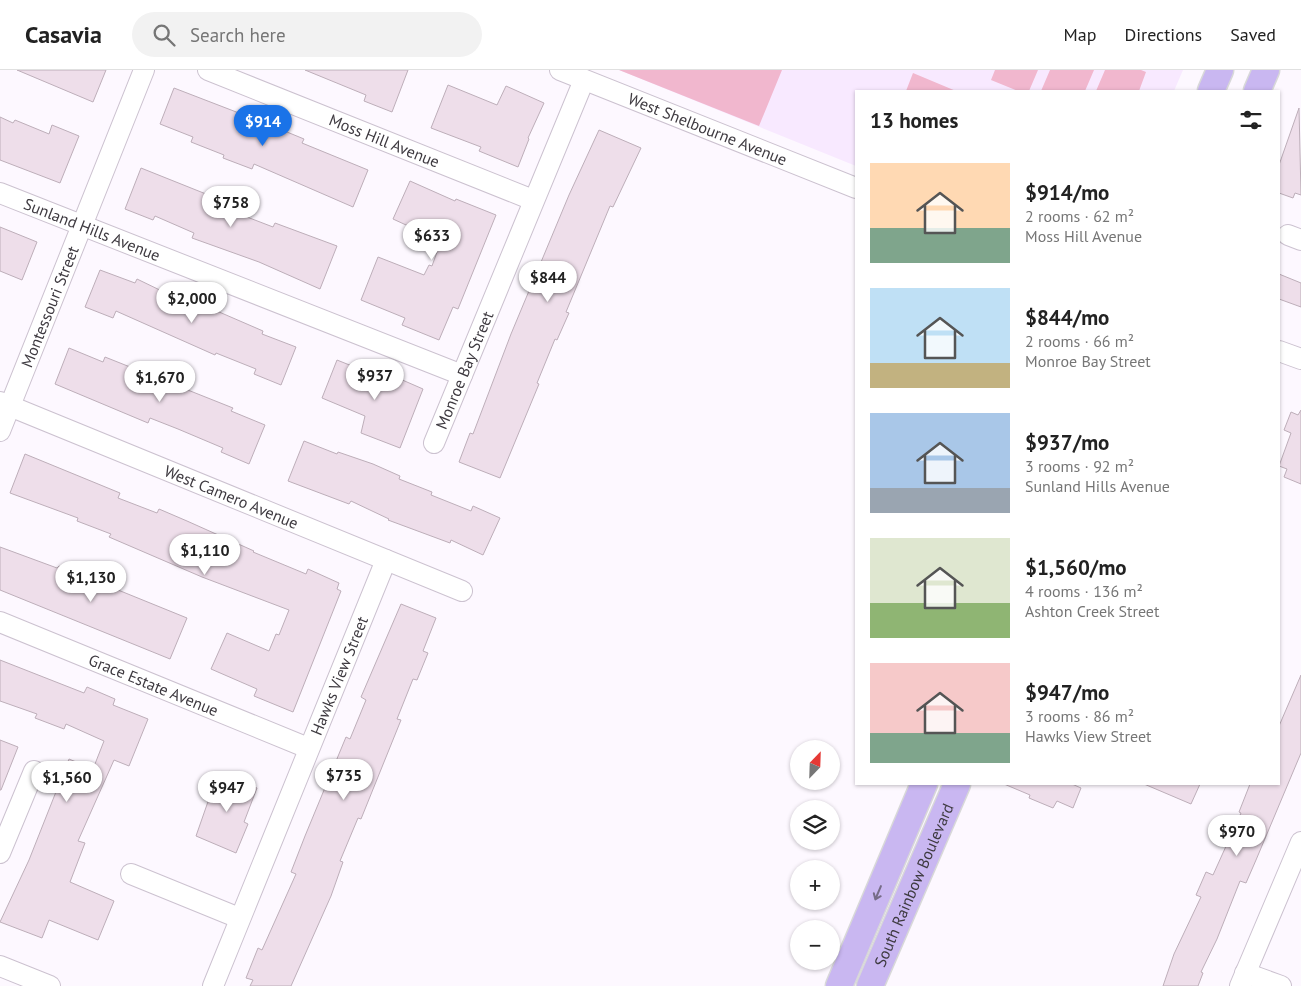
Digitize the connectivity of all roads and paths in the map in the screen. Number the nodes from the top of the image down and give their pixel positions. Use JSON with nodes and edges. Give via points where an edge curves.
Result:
{"nodes":[{"id":1,"x":144,"y":70,"type":"edge"},
{"id":2,"x":208,"y":70,"type":"edge"},
{"id":3,"x":560,"y":70,"type":"edge"},
{"id":4,"x":1220,"y":70,"type":"edge"},
{"id":5,"x":1266,"y":70,"type":"edge"},
{"id":6,"x":584,"y":80,"type":"junction"},
{"id":7,"x":1211,"y":90,"type":"edge"},
{"id":8,"x":1257,"y":90,"type":"edge"},
{"id":9,"x":855,"y":188,"type":"edge"},
{"id":10,"x":0,"y":193,"type":"edge"},
{"id":11,"x":533,"y":200,"type":"junction"},
{"id":12,"x":82,"y":225,"type":"junction"},
{"id":13,"x":1280,"y":351,"type":"edge"},
{"id":14,"x":1301,"y":359,"type":"edge"},
{"id":15,"x":462,"y":375,"type":"junction"},
{"id":16,"x":5,"y":404,"type":"edge"},
{"id":17,"x":0,"y":431,"type":"edge"},
{"id":18,"x":434,"y":443,"type":"dead end"},
{"id":19,"x":386,"y":560,"type":"junction"},
{"id":20,"x":462,"y":590,"type":"dead end"},
{"id":21,"x":0,"y":622,"type":"edge"},
{"id":22,"x":308,"y":748,"type":"junction"},
{"id":23,"x":34,"y":771,"type":"dead end"},
{"id":24,"x":957,"y":785,"type":"edge"},
{"id":25,"x":921,"y":790,"type":"edge"},
{"id":26,"x":5,"y":826,"type":"edge"},
{"id":27,"x":1301,"y":842,"type":"edge"},
{"id":28,"x":0,"y":853,"type":"edge"},
{"id":29,"x":132,"y":874,"type":"dead end"},
{"id":30,"x":239,"y":918,"type":"junction"},
{"id":31,"x":891,"y":938,"type":"junction"},
{"id":32,"x":0,"y":966,"type":"edge"},
{"id":33,"x":1242,"y":980,"type":"edge"},
{"id":34,"x":50,"y":986,"type":"edge"},
{"id":35,"x":213,"y":986,"type":"edge"},
{"id":36,"x":840,"y":986,"type":"edge"},
{"id":37,"x":870,"y":986,"type":"edge"},
{"id":38,"x":1281,"y":986,"type":"edge"}],
"edges":[{"from":1,"to":12,"type":"street","name":"Montessouri Street"},
{"from":2,"to":11,"type":"street","name":"Moss Hill Avenue"},
{"from":3,"to":6,"type":"street","name":"West Shelbourne Avenue"},
{"from":4,"to":7,"type":"main road"},
{"from":5,"to":8,"type":"main road"},
{"from":6,"to":9,"type":"street","name":"West Shelbourne Avenue"},
{"from":6,"to":11,"type":"street","name":"Monroe Bay Street"},
{"from":10,"to":12,"type":"street","name":"Sunland Hills Avenue"},
{"from":11,"to":15,"type":"street","name":"Monroe Bay Street"},
{"from":12,"to":15,"type":"street","name":"Sunland Hills Avenue"},
{"from":12,"to":16,"type":"street","name":"Montessouri Street"},
{"from":13,"to":14,"type":"street"},
{"from":15,"to":18,"type":"street","name":"Monroe Bay Street"},
{"from":16,"to":17,"type":"street","name":"Montessouri Street"},
{"from":16,"to":19,"type":"street","name":"West Camero Avenue"},
{"from":19,"to":20,"type":"street","name":"West Camero Avenue"},
{"from":19,"to":22,"type":"street","name":"Hawks View Street"},
{"from":21,"to":22,"type":"street","name":"Grace Estate Avenue"},
{"from":22,"to":30,"type":"street","name":"Hawks View Street"},
{"from":23,"to":26,"type":"street"},
{"from":24,"to":31,"type":"main road","name":"South Rainbow Boulevard"},
{"from":25,"to":31,"type":"main road","via":[[924,814],[901,871]]},
{"from":25,"to":36,"type":"main road","name":"South Rainbow Boulevard","one_way":true},
{"from":26,"to":28,"type":"street"},
{"from":27,"to":33,"type":"street"},
{"from":29,"to":30,"type":"street"},
{"from":30,"to":35,"type":"street","name":"Hawks View Street"},
{"from":31,"to":37,"type":"main road","name":"South Rainbow Boulevard"},
{"from":32,"to":34,"type":"street"},
{"from":33,"to":38,"type":"street"}]}
